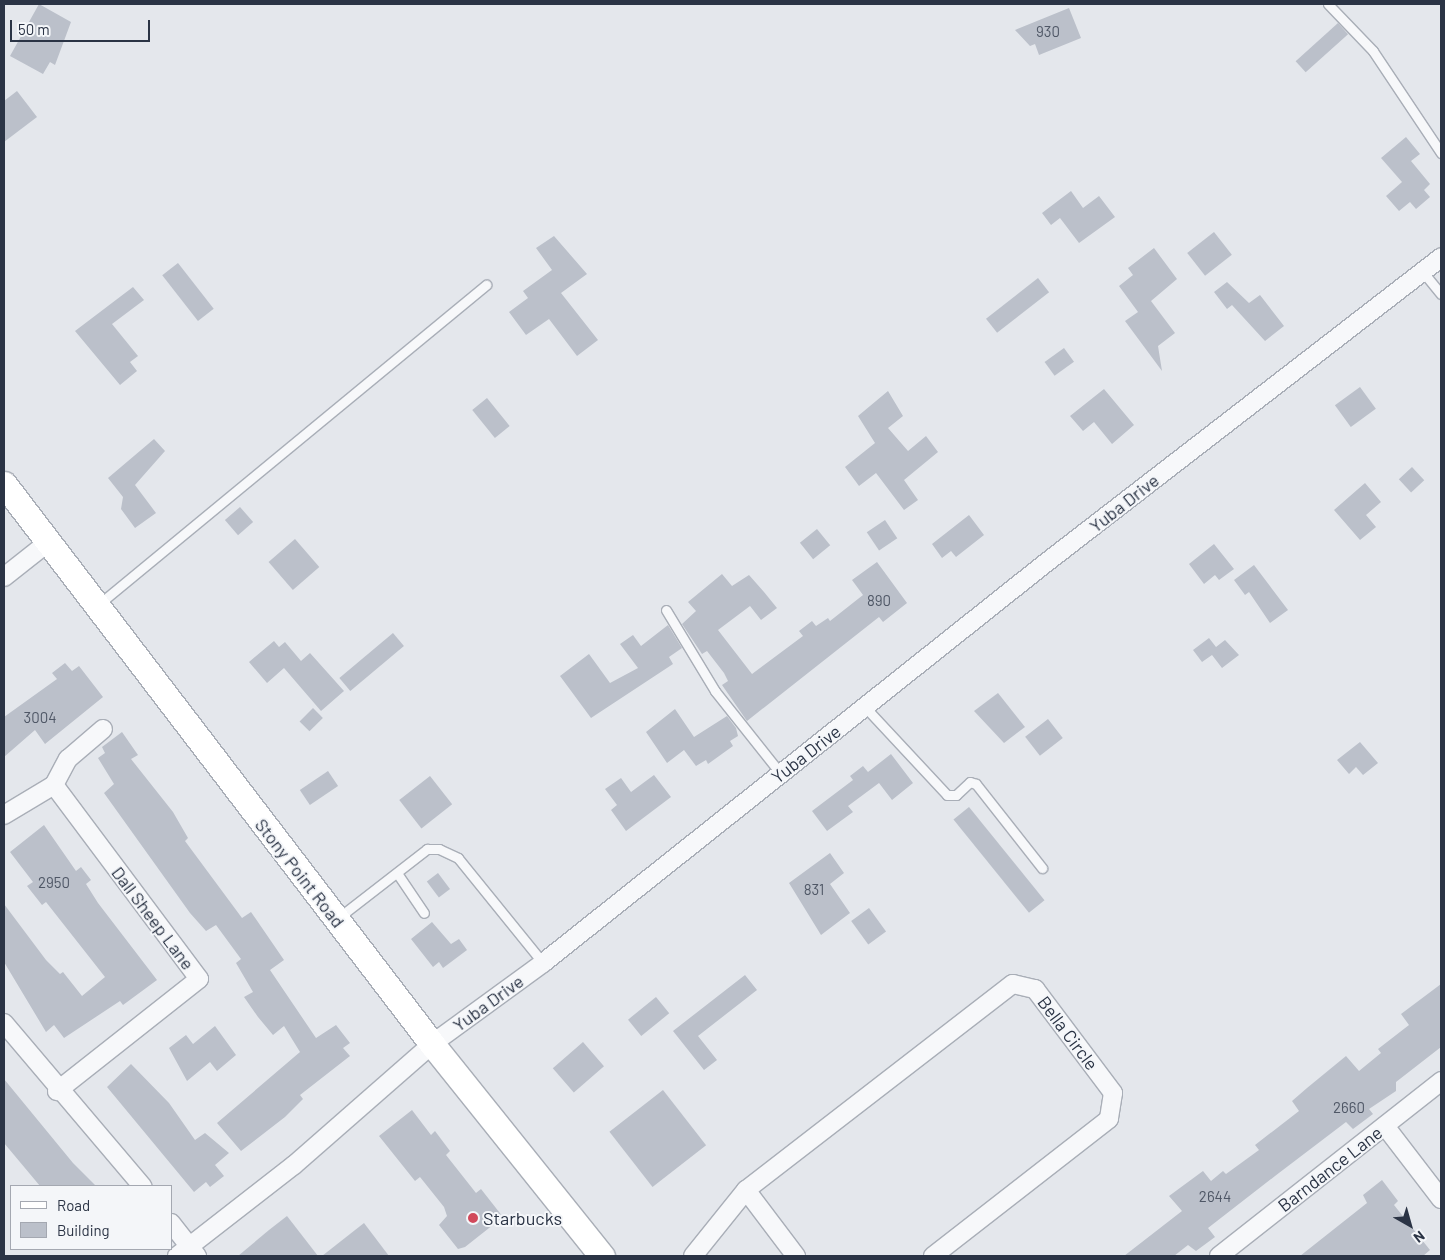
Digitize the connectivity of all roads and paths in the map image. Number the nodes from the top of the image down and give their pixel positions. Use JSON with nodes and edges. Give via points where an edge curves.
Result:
{"nodes":[{"id":1,"x":1328,"y":4,"type":"edge"},
{"id":2,"x":1441,"y":153,"type":"edge"},
{"id":3,"x":1441,"y":257,"type":"edge"},
{"id":4,"x":1423,"y":272,"type":"junction"},
{"id":5,"x":486,"y":284,"type":"dead end"},
{"id":6,"x":1441,"y":294,"type":"edge"},
{"id":7,"x":4,"y":484,"type":"edge"},
{"id":8,"x":47,"y":543,"type":"junction"},
{"id":9,"x":4,"y":577,"type":"edge"},
{"id":10,"x":95,"y":608,"type":"junction"},
{"id":11,"x":666,"y":610,"type":"dead end"},
{"id":12,"x":865,"y":707,"type":"junction"},
{"id":13,"x":103,"y":728,"type":"dead end"},
{"id":14,"x":781,"y":774,"type":"junction"},
{"id":15,"x":54,"y":785,"type":"junction"},
{"id":16,"x":4,"y":815,"type":"edge"},
{"id":17,"x":1042,"y":868,"type":"dead end"},
{"id":18,"x":396,"y":873,"type":"junction"},
{"id":19,"x":424,"y":913,"type":"dead end"},
{"id":20,"x":336,"y":920,"type":"junction"},
{"id":21,"x":543,"y":963,"type":"junction"},
{"id":22,"x":4,"y":1023,"type":"edge"},
{"id":23,"x":432,"y":1044,"type":"junction"},
{"id":24,"x":1441,"y":1081,"type":"edge"},
{"id":25,"x":57,"y":1090,"type":"junction"},
{"id":26,"x":1385,"y":1126,"type":"junction"},
{"id":27,"x":141,"y":1185,"type":"edge"},
{"id":28,"x":746,"y":1190,"type":"junction"},
{"id":29,"x":1441,"y":1199,"type":"edge"},
{"id":30,"x":172,"y":1225,"type":"edge"},
{"id":31,"x":188,"y":1253,"type":"edge"},
{"id":32,"x":602,"y":1256,"type":"edge"},
{"id":33,"x":693,"y":1256,"type":"edge"},
{"id":34,"x":796,"y":1256,"type":"edge"},
{"id":35,"x":933,"y":1256,"type":"edge"},
{"id":36,"x":1219,"y":1256,"type":"edge"}],
"edges":[{"from":1,"to":2,"type":"lane","via":[[1373,51]]},
{"from":3,"to":4,"type":"street","name":"Yuba Drive"},
{"from":4,"to":6,"type":"lane"},
{"from":4,"to":12,"type":"street","name":"Yuba Drive"},
{"from":5,"to":10,"type":"lane"},
{"from":7,"to":8,"type":"main road","name":"Stony Point Road"},
{"from":8,"to":9,"type":"street"},
{"from":8,"to":10,"type":"main road","name":"Stony Point Road"},
{"from":10,"to":20,"type":"main road","name":"Stony Point Road"},
{"from":11,"to":14,"type":"lane","via":[[715,691]]},
{"from":12,"to":14,"type":"street","name":"Yuba Drive"},
{"from":12,"to":17,"type":"lane","via":[[947,795],[956,796],[970,782],[976,784]]},
{"from":13,"to":15,"type":"street","via":[[68,759]]},
{"from":14,"to":21,"type":"street","name":"Yuba Drive"},
{"from":15,"to":16,"type":"street"},
{"from":15,"to":25,"type":"street","name":"Dall Sheep Lane","via":[[198,979]]},
{"from":18,"to":19,"type":"lane"},
{"from":18,"to":20,"type":"lane"},
{"from":18,"to":21,"type":"lane","via":[[427,849],[439,849],[458,858]]},
{"from":20,"to":23,"type":"main road","name":"Stony Point Road"},
{"from":21,"to":23,"type":"street","name":"Yuba Drive"},
{"from":22,"to":25,"type":"street"},
{"from":23,"to":31,"type":"street","name":"Yuba Drive"},
{"from":23,"to":32,"type":"main road","name":"Stony Point Road"},
{"from":24,"to":26,"type":"street","name":"Barndance Lane"},
{"from":25,"to":27,"type":"street"},
{"from":26,"to":29,"type":"street"},
{"from":26,"to":36,"type":"street","name":"Barndance Lane"},
{"from":28,"to":33,"type":"street","name":"Bella Circle"},
{"from":28,"to":34,"type":"street"},
{"from":28,"to":35,"type":"street","name":"Bella Circle","via":[[1013,984],[1035,989],[1113,1093],[1109,1119]]},
{"from":30,"to":31,"type":"street"}]}
